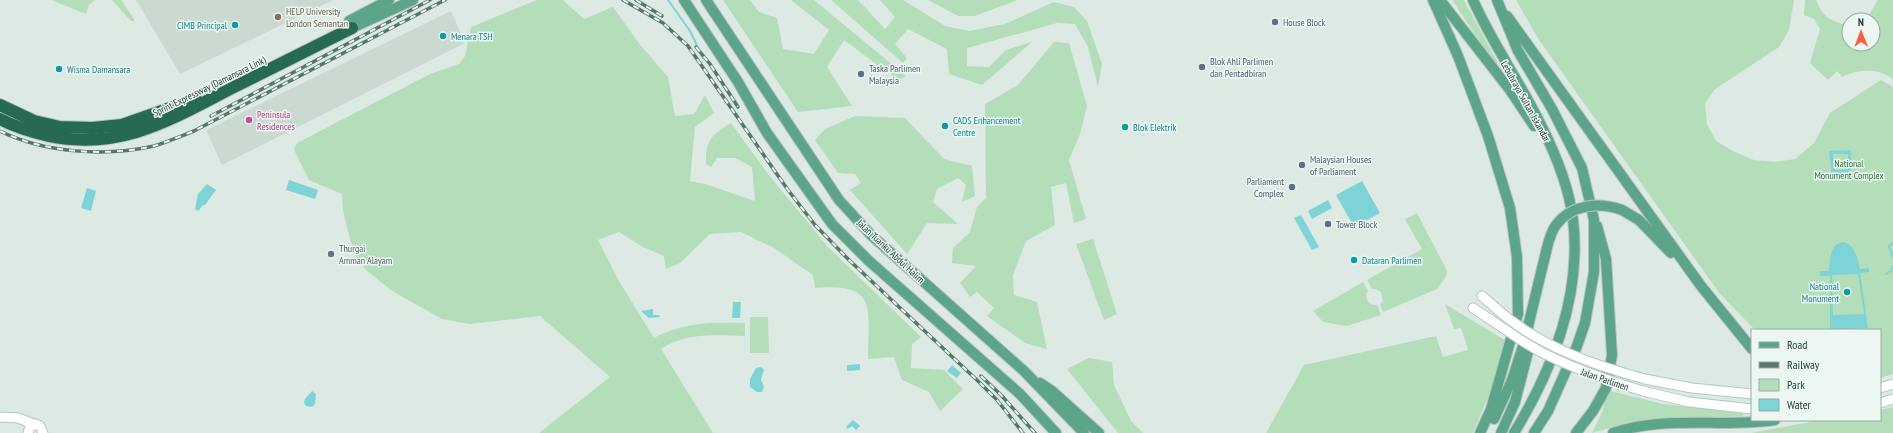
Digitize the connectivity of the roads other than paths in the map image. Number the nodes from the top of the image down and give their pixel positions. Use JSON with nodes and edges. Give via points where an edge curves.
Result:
{"nodes":[{"id":1,"x":378,"y":0,"type":"edge"},
{"id":2,"x":389,"y":0,"type":"edge"},
{"id":3,"x":403,"y":0,"type":"edge"},
{"id":4,"x":413,"y":0,"type":"edge"},
{"id":5,"x":684,"y":0,"type":"edge"},
{"id":6,"x":706,"y":0,"type":"edge"},
{"id":7,"x":1433,"y":0,"type":"edge"},
{"id":8,"x":1440,"y":0,"type":"edge"},
{"id":9,"x":1473,"y":0,"type":"edge"},
{"id":10,"x":1498,"y":2,"type":"edge"},
{"id":11,"x":350,"y":24,"type":"junction"},
{"id":12,"x":0,"y":105,"type":"edge"},
{"id":13,"x":0,"y":119,"type":"edge"},
{"id":14,"x":1567,"y":194,"type":"junction"},
{"id":15,"x":1594,"y":220,"type":"junction"},
{"id":16,"x":1701,"y":286,"type":"junction"},
{"id":17,"x":1482,"y":296,"type":"dead end"},
{"id":18,"x":1534,"y":304,"type":"junction"},
{"id":19,"x":1495,"y":307,"type":"junction"},
{"id":20,"x":1473,"y":308,"type":"dead end"},
{"id":21,"x":1487,"y":318,"type":"junction"},
{"id":22,"x":1751,"y":348,"type":"edge"},
{"id":23,"x":1024,"y":371,"type":"junction"},
{"id":24,"x":1893,"y":384,"type":"edge"},
{"id":25,"x":1692,"y":388,"type":"junction"},
{"id":26,"x":1881,"y":388,"type":"edge"},
{"id":27,"x":1751,"y":394,"type":"edge"},
{"id":28,"x":1893,"y":399,"type":"edge"},
{"id":29,"x":1689,"y":402,"type":"junction"},
{"id":30,"x":1881,"y":403,"type":"edge"},
{"id":31,"x":1751,"y":409,"type":"edge"},
{"id":32,"x":2,"y":421,"type":"edge"},
{"id":33,"x":1762,"y":421,"type":"edge"},
{"id":34,"x":1076,"y":424,"type":"junction"},
{"id":35,"x":31,"y":428,"type":"edge"},
{"id":36,"x":44,"y":432,"type":"edge"},
{"id":37,"x":1056,"y":433,"type":"edge"},
{"id":38,"x":1084,"y":433,"type":"edge"},
{"id":39,"x":1087,"y":433,"type":"edge"},
{"id":40,"x":1099,"y":433,"type":"edge"},
{"id":41,"x":1480,"y":433,"type":"edge"},
{"id":42,"x":1486,"y":433,"type":"edge"},
{"id":43,"x":1501,"y":433,"type":"edge"},
{"id":44,"x":1514,"y":433,"type":"edge"},
{"id":45,"x":1534,"y":433,"type":"edge"},
{"id":46,"x":1576,"y":433,"type":"edge"},
{"id":47,"x":1613,"y":433,"type":"edge"}],
"edges":[{"from":1,"to":11,"type":"main road"},
{"from":2,"to":11,"type":"main road"},
{"from":3,"to":11,"type":"main road"},
{"from":4,"to":11,"type":"main road"},
{"from":5,"to":37,"type":"main road","via":[[738,82],[767,134],[832,224],[868,261],[1021,395]]},
{"from":6,"to":23,"type":"main road","name":"Jalan Tuanku Abdul Halim","via":[[839,200],[871,235]]},
{"from":7,"to":41,"type":"main road","via":[[1458,56],[1488,136],[1510,208],[1516,257],[1518,314],[1491,409]]},
{"from":8,"to":14,"type":"main road","via":[[1530,118]]},
{"from":9,"to":14,"type":"main road","name":"Lebuhraya Sultan Iskandar","via":[[1484,25],[1540,123],[1551,146]]},
{"from":10,"to":15,"type":"main road","name":"Lebuhraya Sultan Iskandar","via":[[1518,51],[1582,168]]},
{"from":10,"to":16,"type":"main road"},
{"from":11,"to":12,"type":"highway","name":"Sprint Expressway (Damansara Link)","via":[[188,103],[122,125],[92,128],[60,127],[34,121]]},
{"from":11,"to":13,"type":"highway","name":"Sprint Expressway (Damansara Link)","via":[[174,118],[137,132],[93,141],[65,139],[32,132]]},
{"from":14,"to":44,"type":"main road","name":"Lebuhraya Sultan Iskandar","via":[[1573,219],[1575,256],[1569,303],[1563,329],[1543,377]]},
{"from":15,"to":45,"type":"main road","name":"Lebuhraya Sultan Iskandar","via":[[1594,272],[1585,323],[1548,411]]},
{"from":15,"to":46,"type":"main road","via":[[1606,260],[1612,355],[1606,388]]},
{"from":16,"to":18,"type":"main road","bridge":true,"via":[[1639,220],[1622,210],[1600,205],[1580,208],[1568,214],[1556,226],[1546,252]]},
{"from":16,"to":22,"type":"main road"},
{"from":17,"to":19,"type":"street","name":"Jalan Parlimen"},
{"from":18,"to":42,"type":"main road","via":[[1512,380]]},
{"from":18,"to":43,"type":"main road","via":[[1531,338],[1523,375],[1515,402]]},
{"from":19,"to":21,"type":"street"},
{"from":19,"to":25,"type":"street","name":"Jalan Parlimen","bridge":true,"via":[[1510,320],[1550,344],[1590,362],[1645,379]]},
{"from":20,"to":21,"type":"street","name":"Jalan Parlimen"},
{"from":21,"to":29,"type":"street","name":"Jalan Parlimen","bridge":true,"via":[[1542,353],[1597,377]]},
{"from":23,"to":34,"type":"main road","name":"Jalan Tuanku Abdul Halim"},
{"from":23,"to":40,"type":"main road","via":[[1052,391]]},
{"from":24,"to":26,"type":"street"},
{"from":25,"to":27,"type":"street","name":"Jalan Parlimen"},
{"from":25,"to":29,"type":"street"},
{"from":28,"to":30,"type":"street"},
{"from":29,"to":31,"type":"street","name":"Jalan Parlimen"},
{"from":32,"to":35,"type":"street","via":[[15,422]]},
{"from":33,"to":47,"type":"main road","via":[[1658,424]]},
{"from":34,"to":38,"type":"main road","name":"Jalan Tuanku Abdul Halim"},
{"from":34,"to":39,"type":"main road"},
{"from":35,"to":36,"type":"street","via":[[40,426]]}]}
